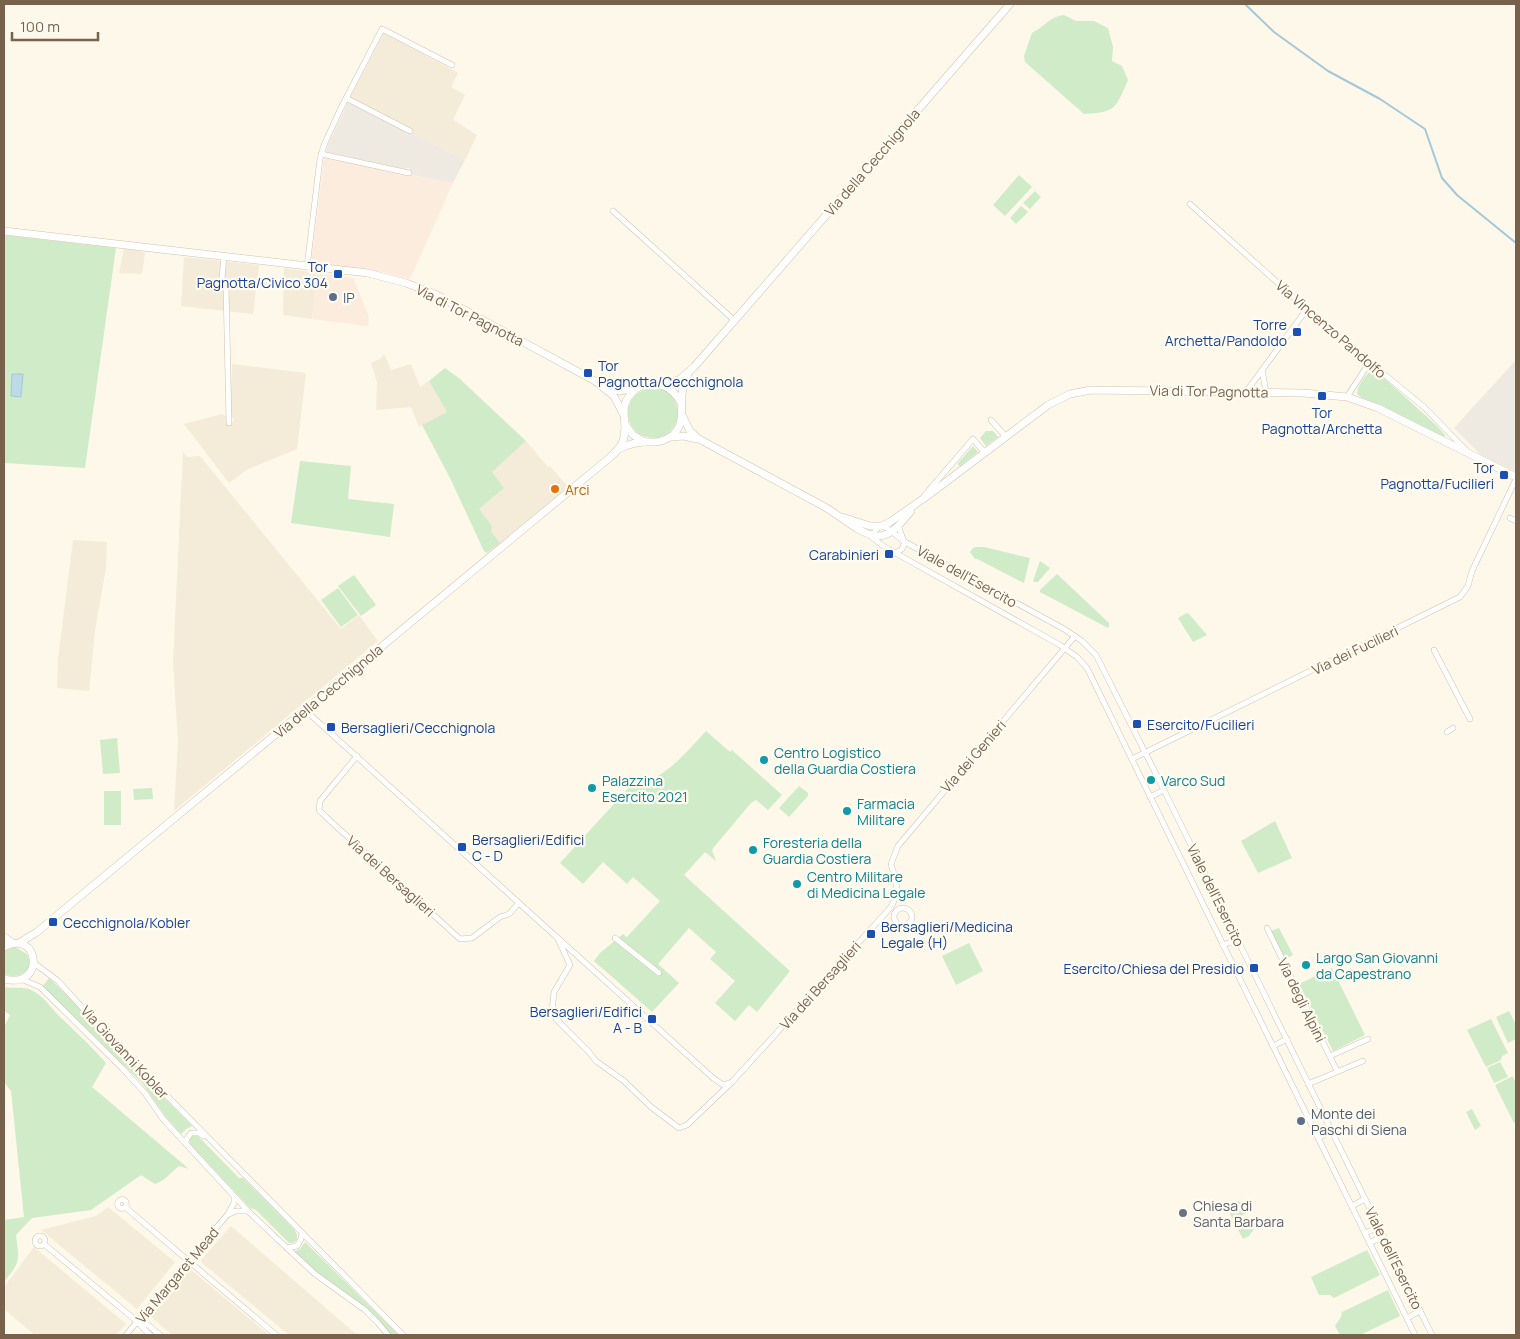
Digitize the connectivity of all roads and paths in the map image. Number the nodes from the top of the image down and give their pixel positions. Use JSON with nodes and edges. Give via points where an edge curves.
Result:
{"nodes":[{"id":1,"x":1010,"y":4,"type":"edge"},
{"id":2,"x":452,"y":65,"type":"dead end"},
{"id":3,"x":346,"y":98,"type":"junction"},
{"id":4,"x":410,"y":131,"type":"dead end"},
{"id":5,"x":321,"y":154,"type":"junction"},
{"id":6,"x":409,"y":173,"type":"dead end"},
{"id":7,"x":1190,"y":204,"type":"dead end"},
{"id":8,"x":613,"y":211,"type":"dead end"},
{"id":9,"x":4,"y":231,"type":"edge"},
{"id":10,"x":224,"y":257,"type":"junction"},
{"id":11,"x":308,"y":267,"type":"junction"},
{"id":12,"x":1307,"y":309,"type":"junction"},
{"id":13,"x":735,"y":321,"type":"junction"},
{"id":14,"x":1370,"y":363,"type":"junction"},
{"id":15,"x":694,"y":367,"type":"junction"},
{"id":16,"x":1262,"y":370,"type":"junction"},
{"id":17,"x":595,"y":381,"type":"junction"},
{"id":18,"x":659,"y":384,"type":"junction"},
{"id":19,"x":637,"y":388,"type":"junction"},
{"id":20,"x":1246,"y":392,"type":"junction"},
{"id":21,"x":1266,"y":392,"type":"junction"},
{"id":22,"x":1347,"y":396,"type":"junction"},
{"id":23,"x":681,"y":403,"type":"junction"},
{"id":24,"x":623,"y":414,"type":"junction"},
{"id":25,"x":682,"y":415,"type":"junction"},
{"id":26,"x":991,"y":420,"type":"dead end"},
{"id":27,"x":229,"y":423,"type":"dead end"},
{"id":28,"x":625,"y":424,"type":"junction"},
{"id":29,"x":670,"y":437,"type":"junction"},
{"id":30,"x":1006,"y":437,"type":"junction"},
{"id":31,"x":700,"y":439,"type":"junction"},
{"id":32,"x":645,"y":442,"type":"junction"},
{"id":33,"x":618,"y":450,"type":"junction"},
{"id":34,"x":985,"y":453,"type":"junction"},
{"id":35,"x":1471,"y":455,"type":"junction"},
{"id":36,"x":1516,"y":478,"type":"edge"},
{"id":37,"x":919,"y":502,"type":"junction"},
{"id":38,"x":842,"y":517,"type":"junction"},
{"id":39,"x":1510,"y":518,"type":"dead end"},
{"id":40,"x":1516,"y":521,"type":"edge"},
{"id":41,"x":898,"y":525,"type":"junction"},
{"id":42,"x":882,"y":526,"type":"junction"},
{"id":43,"x":891,"y":532,"type":"junction"},
{"id":44,"x":872,"y":536,"type":"junction"},
{"id":45,"x":904,"y":542,"type":"junction"},
{"id":46,"x":894,"y":554,"type":"junction"},
{"id":47,"x":1075,"y":636,"type":"junction"},
{"id":48,"x":1066,"y":648,"type":"junction"},
{"id":49,"x":1434,"y":650,"type":"dead end"},
{"id":50,"x":305,"y":710,"type":"junction"},
{"id":51,"x":1470,"y":719,"type":"dead end"},
{"id":52,"x":1453,"y":728,"type":"dead end"},
{"id":53,"x":1447,"y":732,"type":"dead end"},
{"id":54,"x":1146,"y":752,"type":"junction"},
{"id":55,"x":357,"y":756,"type":"junction"},
{"id":56,"x":1132,"y":759,"type":"junction"},
{"id":57,"x":1164,"y":790,"type":"junction"},
{"id":58,"x":1150,"y":797,"type":"junction"},
{"id":59,"x":898,"y":884,"type":"joint"},
{"id":60,"x":519,"y":903,"type":"junction"},
{"id":61,"x":1267,"y":928,"type":"dead end"},
{"id":62,"x":37,"y":932,"type":"junction"},
{"id":63,"x":4,"y":937,"type":"edge"},
{"id":64,"x":558,"y":938,"type":"junction"},
{"id":65,"x":615,"y":938,"type":"dead end"},
{"id":66,"x":16,"y":943,"type":"junction"},
{"id":67,"x":1240,"y":943,"type":"junction"},
{"id":68,"x":1223,"y":945,"type":"junction"},
{"id":69,"x":4,"y":947,"type":"edge"},
{"id":70,"x":32,"y":952,"type":"junction"},
{"id":71,"x":34,"y":963,"type":"junction"},
{"id":72,"x":658,"y":973,"type":"dead end"},
{"id":73,"x":4,"y":979,"type":"edge"},
{"id":74,"x":21,"y":979,"type":"junction"},
{"id":75,"x":1368,"y":1038,"type":"dead end"},
{"id":76,"x":1287,"y":1040,"type":"junction"},
{"id":77,"x":1272,"y":1046,"type":"junction"},
{"id":78,"x":1330,"y":1056,"type":"junction"},
{"id":79,"x":1363,"y":1061,"type":"dead end"},
{"id":80,"x":1337,"y":1071,"type":"junction"},
{"id":81,"x":732,"y":1082,"type":"junction"},
{"id":82,"x":1308,"y":1084,"type":"junction"},
{"id":83,"x":1331,"y":1131,"type":"junction"},
{"id":84,"x":1318,"y":1138,"type":"junction"},
{"id":85,"x":186,"y":1144,"type":"junction"},
{"id":86,"x":214,"y":1144,"type":"junction"},
{"id":87,"x":234,"y":1196,"type":"junction"},
{"id":88,"x":1366,"y":1200,"type":"junction"},
{"id":89,"x":1352,"y":1206,"type":"junction"},
{"id":90,"x":125,"y":1207,"type":"dead end"},
{"id":91,"x":248,"y":1211,"type":"junction"},
{"id":92,"x":228,"y":1214,"type":"junction"},
{"id":93,"x":1379,"y":1227,"type":"junction"},
{"id":94,"x":1365,"y":1233,"type":"junction"},
{"id":95,"x":302,"y":1234,"type":"junction"},
{"id":96,"x":1384,"y":1236,"type":"junction"},
{"id":97,"x":1370,"y":1243,"type":"junction"},
{"id":98,"x":44,"y":1244,"type":"dead end"},
{"id":99,"x":286,"y":1248,"type":"junction"},
{"id":100,"x":189,"y":1261,"type":"junction"},
{"id":101,"x":1420,"y":1311,"type":"junction"},
{"id":102,"x":1407,"y":1318,"type":"junction"},
{"id":103,"x":137,"y":1322,"type":"junction"},
{"id":104,"x":126,"y":1335,"type":"edge"},
{"id":105,"x":150,"y":1335,"type":"edge"},
{"id":106,"x":160,"y":1335,"type":"edge"},
{"id":107,"x":276,"y":1335,"type":"edge"},
{"id":108,"x":388,"y":1335,"type":"edge"},
{"id":109,"x":403,"y":1335,"type":"edge"},
{"id":110,"x":1415,"y":1335,"type":"edge"},
{"id":111,"x":1432,"y":1335,"type":"edge"}],
"edges":[{"from":1,"to":13,"type":"street","name":"Via della Cecchignola"},
{"from":2,"to":3,"type":"street","via":[[382,29]]},
{"from":3,"to":4,"type":"street"},
{"from":3,"to":5,"type":"street"},
{"from":5,"to":6,"type":"street"},
{"from":5,"to":11,"type":"street"},
{"from":7,"to":12,"type":"street","name":"Via Vincenzo Pandolfo"},
{"from":8,"to":13,"type":"street"},
{"from":9,"to":10,"type":"street","name":"Via di Tor Pagnotta"},
{"from":10,"to":11,"type":"street","name":"Via di Tor Pagnotta"},
{"from":10,"to":27,"type":"street","via":[[222,278],[226,286]]},
{"from":11,"to":17,"type":"street","name":"Via di Tor Pagnotta","via":[[379,276],[421,288]]},
{"from":12,"to":14,"type":"street","name":"Via Vincenzo Pandolfo"},
{"from":12,"to":16,"type":"street"},
{"from":13,"to":15,"type":"street","name":"Via della Cecchignola"},
{"from":14,"to":22,"type":"street"},
{"from":14,"to":35,"type":"street","name":"Via Vincenzo Pandolfo","via":[[1424,407]]},
{"from":15,"to":18,"type":"street","name":"Via della Cecchignola","via":[[679,380]]},
{"from":15,"to":23,"type":"street","name":"Via della Cecchignola","via":[[683,385]]},
{"from":16,"to":20,"type":"street"},
{"from":16,"to":21,"type":"street"},
{"from":17,"to":19,"type":"street","name":"Via di Tor Pagnotta","via":[[617,390]]},
{"from":17,"to":24,"type":"street","name":"Via di Tor Pagnotta","via":[[614,396]]},
{"from":18,"to":19,"type":"street","name":"Via della Cecchignola"},
{"from":18,"to":23,"type":"street","via":[[673,392]]},
{"from":19,"to":24,"type":"street","via":[[628,398]]},
{"from":20,"to":21,"type":"street","name":"Via di Tor Pagnotta"},
{"from":20,"to":30,"type":"street","name":"Via di Tor Pagnotta","via":[[1080,391],[1048,405]]},
{"from":21,"to":22,"type":"street","name":"Via di Tor Pagnotta"},
{"from":22,"to":35,"type":"street","name":"Via di Tor Pagnotta"},
{"from":23,"to":25,"type":"street","name":"Via della Cecchignola"},
{"from":24,"to":28,"type":"street"},
{"from":25,"to":29,"type":"street","via":[[678,429]]},
{"from":25,"to":31,"type":"street","via":[[690,431]]},
{"from":26,"to":30,"type":"street"},
{"from":28,"to":32,"type":"street","via":[[633,435]]},
{"from":28,"to":33,"type":"street"},
{"from":29,"to":31,"type":"street"},
{"from":29,"to":32,"type":"street","name":"Via della Cecchignola","via":[[659,442]]},
{"from":30,"to":34,"type":"street","name":"Via di Tor Pagnotta"},
{"from":31,"to":38,"type":"street"},
{"from":32,"to":33,"type":"street","name":"Via della Cecchignola"},
{"from":33,"to":50,"type":"street","name":"Via della Cecchignola"},
{"from":34,"to":37,"type":"street","name":"Via di Tor Pagnotta"},
{"from":34,"to":37,"type":"street","via":[[973,439]]},
{"from":35,"to":36,"type":"street","name":"Via di Tor Pagnotta"},
{"from":36,"to":54,"type":"street","name":"Via dei Fucilieri","via":[[1468,586],[1460,597]]},
{"from":37,"to":41,"type":"street","name":"Via di Tor Pagnotta"},
{"from":37,"to":42,"type":"street","name":"Via di Tor Pagnotta"},
{"from":38,"to":42,"type":"street","via":[[866,525]]},
{"from":38,"to":44,"type":"street"},
{"from":39,"to":40,"type":"street"},
{"from":41,"to":43,"type":"street","name":"Via di Tor Pagnotta"},
{"from":41,"to":45,"type":"street"},
{"from":42,"to":43,"type":"street","name":"Viale dell'Esercito"},
{"from":42,"to":44,"type":"street"},
{"from":43,"to":44,"type":"street"},
{"from":43,"to":45,"type":"street","name":"Viale dell'Esercito"},
{"from":44,"to":46,"type":"street","name":"Viale dell'Esercito"},
{"from":45,"to":46,"type":"street","via":[[902,549]]},
{"from":45,"to":47,"type":"street","name":"Viale dell'Esercito"},
{"from":46,"to":48,"type":"street","name":"Viale dell'Esercito"},
{"from":47,"to":48,"type":"street","name":"Via dei Genieri"},
{"from":47,"to":54,"type":"street","name":"Viale dell'Esercito","via":[[1096,655]]},
{"from":48,"to":56,"type":"street","name":"Viale dell'Esercito","via":[[1089,672]]},
{"from":48,"to":59,"type":"street","name":"Via dei Genieri","via":[[898,846],[891,864]]},
{"from":49,"to":51,"type":"street"},
{"from":50,"to":55,"type":"street","name":"Via dei Bersaglieri"},
{"from":50,"to":62,"type":"street","name":"Via della Cecchignola"},
{"from":52,"to":53,"type":"street"},
{"from":54,"to":56,"type":"street","name":"Via dei Fucilieri"},
{"from":54,"to":57,"type":"street","name":"Viale dell'Esercito"},
{"from":55,"to":60,"type":"street","name":"Via dei Bersaglieri"},
{"from":55,"to":60,"type":"street","name":"Via dei Bersaglieri","via":[[318,806],[354,843],[460,939],[472,938],[509,914]]},
{"from":56,"to":58,"type":"street","name":"Viale dell'Esercito"},
{"from":57,"to":58,"type":"street"},
{"from":57,"to":67,"type":"street","name":"Viale dell'Esercito"},
{"from":58,"to":68,"type":"street","name":"Viale dell'Esercito"},
{"from":59,"to":81,"type":"street","name":"Via dei Bersaglieri","via":[[891,907]]},
{"from":60,"to":64,"type":"street","name":"Via dei Bersaglieri"},
{"from":61,"to":78,"type":"street","name":"Via degli Alpini"},
{"from":62,"to":66,"type":"street","name":"Via della Cecchignola"},
{"from":62,"to":70,"type":"street"},
{"from":63,"to":66,"type":"street"},
{"from":64,"to":81,"type":"street","name":"Via dei Bersaglieri","via":[[713,1078],[723,1085]]},
{"from":64,"to":81,"type":"street","name":"Via dei Bersaglieri","via":[[570,965],[554,992],[552,1011],[556,1019],[596,1061],[624,1081],[651,1107],[673,1125],[682,1128]]},
{"from":65,"to":72,"type":"street"},
{"from":66,"to":69,"type":"street","name":"Via della Cecchignola"},
{"from":66,"to":70,"type":"street"},
{"from":67,"to":68,"type":"street"},
{"from":67,"to":76,"type":"street","name":"Viale dell'Esercito"},
{"from":68,"to":77,"type":"street","name":"Viale dell'Esercito"},
{"from":70,"to":71,"type":"street"},
{"from":71,"to":74,"type":"street","via":[[30,973]]},
{"from":71,"to":86,"type":"street","name":"Via Giovanni Kobler","via":[[58,981]]},
{"from":73,"to":74,"type":"street"},
{"from":74,"to":85,"type":"street","name":"Via Giovanni Kobler","via":[[40,987],[91,1036]]},
{"from":75,"to":78,"type":"street"},
{"from":76,"to":77,"type":"street"},
{"from":76,"to":82,"type":"street","name":"Viale dell'Esercito"},
{"from":77,"to":84,"type":"street","name":"Viale dell'Esercito"},
{"from":78,"to":80,"type":"street","name":"Via degli Alpini"},
{"from":79,"to":80,"type":"street"},
{"from":80,"to":82,"type":"street"},
{"from":82,"to":83,"type":"street","name":"Viale dell'Esercito"},
{"from":83,"to":84,"type":"street"},
{"from":83,"to":88,"type":"street","name":"Viale dell'Esercito"},
{"from":84,"to":89,"type":"street","name":"Viale dell'Esercito"},
{"from":85,"to":86,"type":"street","name":"Via Giovanni Kobler","via":[[188,1136],[194,1132]]},
{"from":85,"to":87,"type":"street","name":"Via Giovanni Kobler"},
{"from":86,"to":95,"type":"street","name":"Via Giovanni Kobler"},
{"from":87,"to":91,"type":"street","name":"Via Giovanni Kobler"},
{"from":87,"to":92,"type":"street","name":"Via Margaret Mead"},
{"from":88,"to":89,"type":"street"},
{"from":88,"to":93,"type":"street","name":"Viale dell'Esercito"},
{"from":89,"to":94,"type":"street","name":"Viale dell'Esercito"},
{"from":90,"to":100,"type":"street"},
{"from":91,"to":92,"type":"street","name":"Via Margaret Mead"},
{"from":91,"to":99,"type":"street","name":"Via Giovanni Kobler"},
{"from":92,"to":100,"type":"street","name":"Via Margaret Mead"},
{"from":93,"to":94,"type":"street"},
{"from":93,"to":96,"type":"street","name":"Viale dell'Esercito"},
{"from":94,"to":97,"type":"street","name":"Viale dell'Esercito"},
{"from":95,"to":99,"type":"street","via":[[297,1246]]},
{"from":95,"to":109,"type":"street","name":"Via Giovanni Kobler"},
{"from":96,"to":97,"type":"street"},
{"from":96,"to":101,"type":"street","name":"Viale dell'Esercito"},
{"from":97,"to":102,"type":"street","name":"Viale dell'Esercito"},
{"from":98,"to":103,"type":"street"},
{"from":99,"to":108,"type":"street","name":"Via Giovanni Kobler","via":[[315,1274],[365,1310]]},
{"from":100,"to":103,"type":"street","name":"Via Margaret Mead"},
{"from":100,"to":107,"type":"street"},
{"from":101,"to":102,"type":"street"},
{"from":101,"to":111,"type":"street","name":"Viale dell'Esercito"},
{"from":102,"to":110,"type":"street","name":"Viale dell'Esercito"},
{"from":103,"to":104,"type":"street","name":"Via Margaret Mead"},
{"from":103,"to":105,"type":"street"},
{"from":103,"to":106,"type":"street","via":[[148,1325]]}]}
